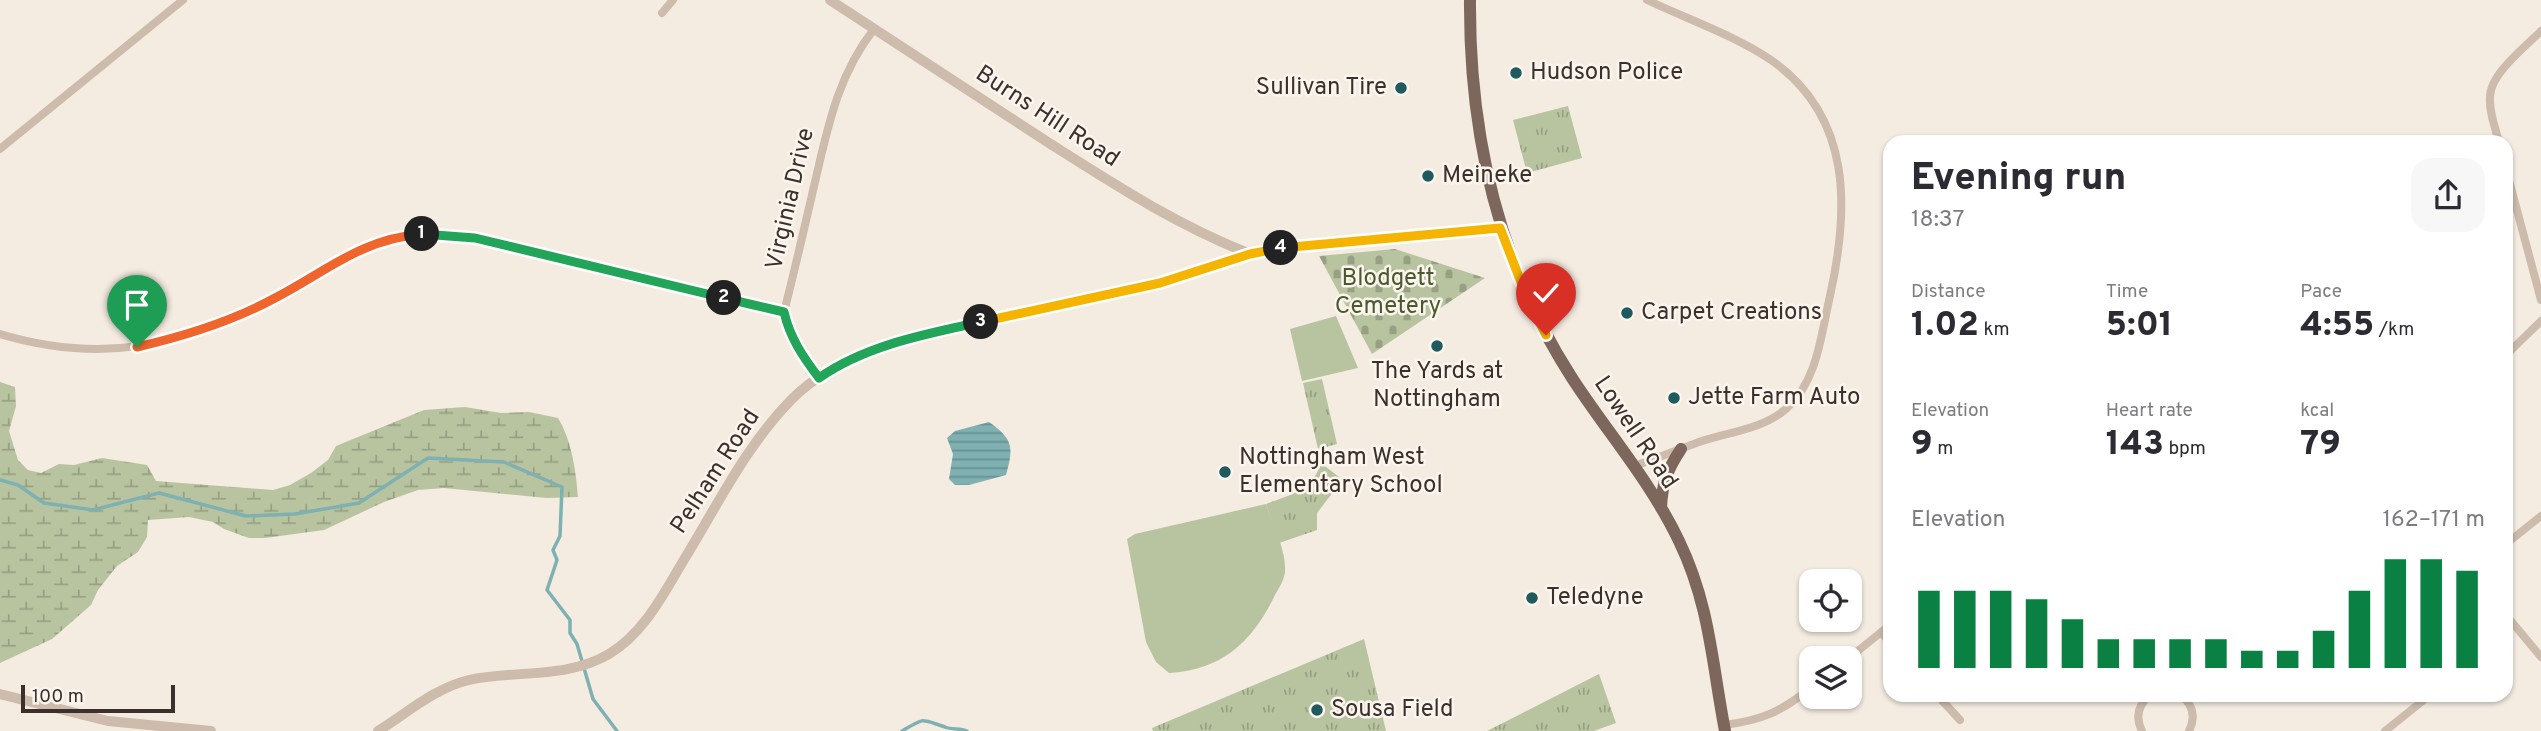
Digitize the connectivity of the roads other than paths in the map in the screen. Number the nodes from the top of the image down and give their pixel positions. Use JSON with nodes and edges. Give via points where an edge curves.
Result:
{"nodes":[{"id":1,"x":183,"y":0,"type":"edge"},
{"id":2,"x":673,"y":0,"type":"edge"},
{"id":3,"x":830,"y":0,"type":"edge"},
{"id":4,"x":1470,"y":0,"type":"edge"},
{"id":5,"x":1647,"y":0,"type":"edge"},
{"id":6,"x":662,"y":13,"type":"dead end"},
{"id":7,"x":874,"y":29,"type":"junction"},
{"id":8,"x":2541,"y":31,"type":"edge"},
{"id":9,"x":2497,"y":135,"type":"edge"},
{"id":10,"x":0,"y":149,"type":"edge"},
{"id":11,"x":2513,"y":195,"type":"edge"},
{"id":12,"x":1500,"y":228,"type":"junction"},
{"id":13,"x":1250,"y":254,"type":"junction"},
{"id":14,"x":2541,"y":300,"type":"edge"},
{"id":15,"x":784,"y":312,"type":"junction"},
{"id":16,"x":2541,"y":321,"type":"edge"},
{"id":17,"x":0,"y":334,"type":"edge"},
{"id":18,"x":2513,"y":348,"type":"edge"},
{"id":19,"x":819,"y":378,"type":"junction"},
{"id":20,"x":1681,"y":449,"type":"junction"},
{"id":21,"x":1634,"y":466,"type":"junction"},
{"id":22,"x":1661,"y":508,"type":"junction"},
{"id":23,"x":2541,"y":516,"type":"edge"},
{"id":24,"x":2513,"y":538,"type":"edge"},
{"id":25,"x":2513,"y":624,"type":"edge"},
{"id":26,"x":2515,"y":626,"type":"joint"},
{"id":27,"x":1881,"y":632,"type":"joint"},
{"id":28,"x":1883,"y":634,"type":"edge"},
{"id":29,"x":1862,"y":647,"type":"edge"},
{"id":30,"x":2541,"y":657,"type":"edge"},
{"id":31,"x":0,"y":694,"type":"edge"},
{"id":32,"x":1799,"y":696,"type":"edge"},
{"id":33,"x":1943,"y":702,"type":"edge"},
{"id":34,"x":2143,"y":702,"type":"edge"},
{"id":35,"x":2189,"y":702,"type":"edge"},
{"id":36,"x":2421,"y":702,"type":"edge"},
{"id":37,"x":1959,"y":720,"type":"dead end"},
{"id":38,"x":1724,"y":728,"type":"edge"},
{"id":39,"x":211,"y":731,"type":"edge"},
{"id":40,"x":378,"y":731,"type":"edge"},
{"id":41,"x":2142,"y":731,"type":"edge"},
{"id":42,"x":2189,"y":731,"type":"edge"},
{"id":43,"x":2385,"y":731,"type":"edge"}],
"edges":[{"from":1,"to":10,"type":"street"},
{"from":2,"to":6,"type":"street"},
{"from":3,"to":7,"type":"street","name":"Burns Hill Road"},
{"from":4,"to":12,"type":"main road","name":"Lowell Road","via":[[1478,131]]},
{"from":5,"to":20,"type":"street","via":[[1749,47],[1788,75],[1823,121],[1841,179],[1843,203],[1840,251],[1814,365],[1803,390],[1768,421]]},
{"from":7,"to":13,"type":"street","name":"Burns Hill Road","via":[[1156,210]]},
{"from":7,"to":15,"type":"street","name":"Virginia Drive","via":[[848,69],[831,114]]},
{"from":8,"to":9,"type":"street","via":[[2493,83],[2490,106]]},
{"from":11,"to":14,"type":"street"},
{"from":12,"to":13,"type":"street","name":"Pelham Road"},
{"from":12,"to":21,"type":"main road","name":"Lowell Road","via":[[1546,335]]},
{"from":13,"to":19,"type":"street","name":"Pelham Road","via":[[1160,283],[945,330],[864,353]]},
{"from":15,"to":17,"type":"street","via":[[475,238],[427,233],[369,245],[230,320],[161,341],[88,350],[40,345]]},
{"from":15,"to":19,"type":"street","via":[[795,344]]},
{"from":16,"to":18,"type":"street"},
{"from":19,"to":40,"type":"street","name":"Pelham Road","via":[[792,399],[761,436],[659,602],[638,630],[610,653],[571,667],[451,686]]},
{"from":20,"to":21,"type":"street"},
{"from":20,"to":22,"type":"main road","via":[[1667,470]]},
{"from":21,"to":22,"type":"main road","name":"Lowell Road"},
{"from":22,"to":38,"type":"main road","name":"Lowell Road","via":[[1705,610]]},
{"from":23,"to":24,"type":"street"},
{"from":25,"to":26,"type":"street"},
{"from":26,"to":30,"type":"street"},
{"from":27,"to":28,"type":"street"},
{"from":27,"to":29,"type":"street"},
{"from":31,"to":39,"type":"street","via":[[108,721]]},
{"from":32,"to":38,"type":"street","via":[[1763,718]]},
{"from":33,"to":37,"type":"street"},
{"from":34,"to":41,"type":"street","via":[[2138,712]]},
{"from":35,"to":42,"type":"street","via":[[2193,715]]},
{"from":36,"to":43,"type":"street"}]}
